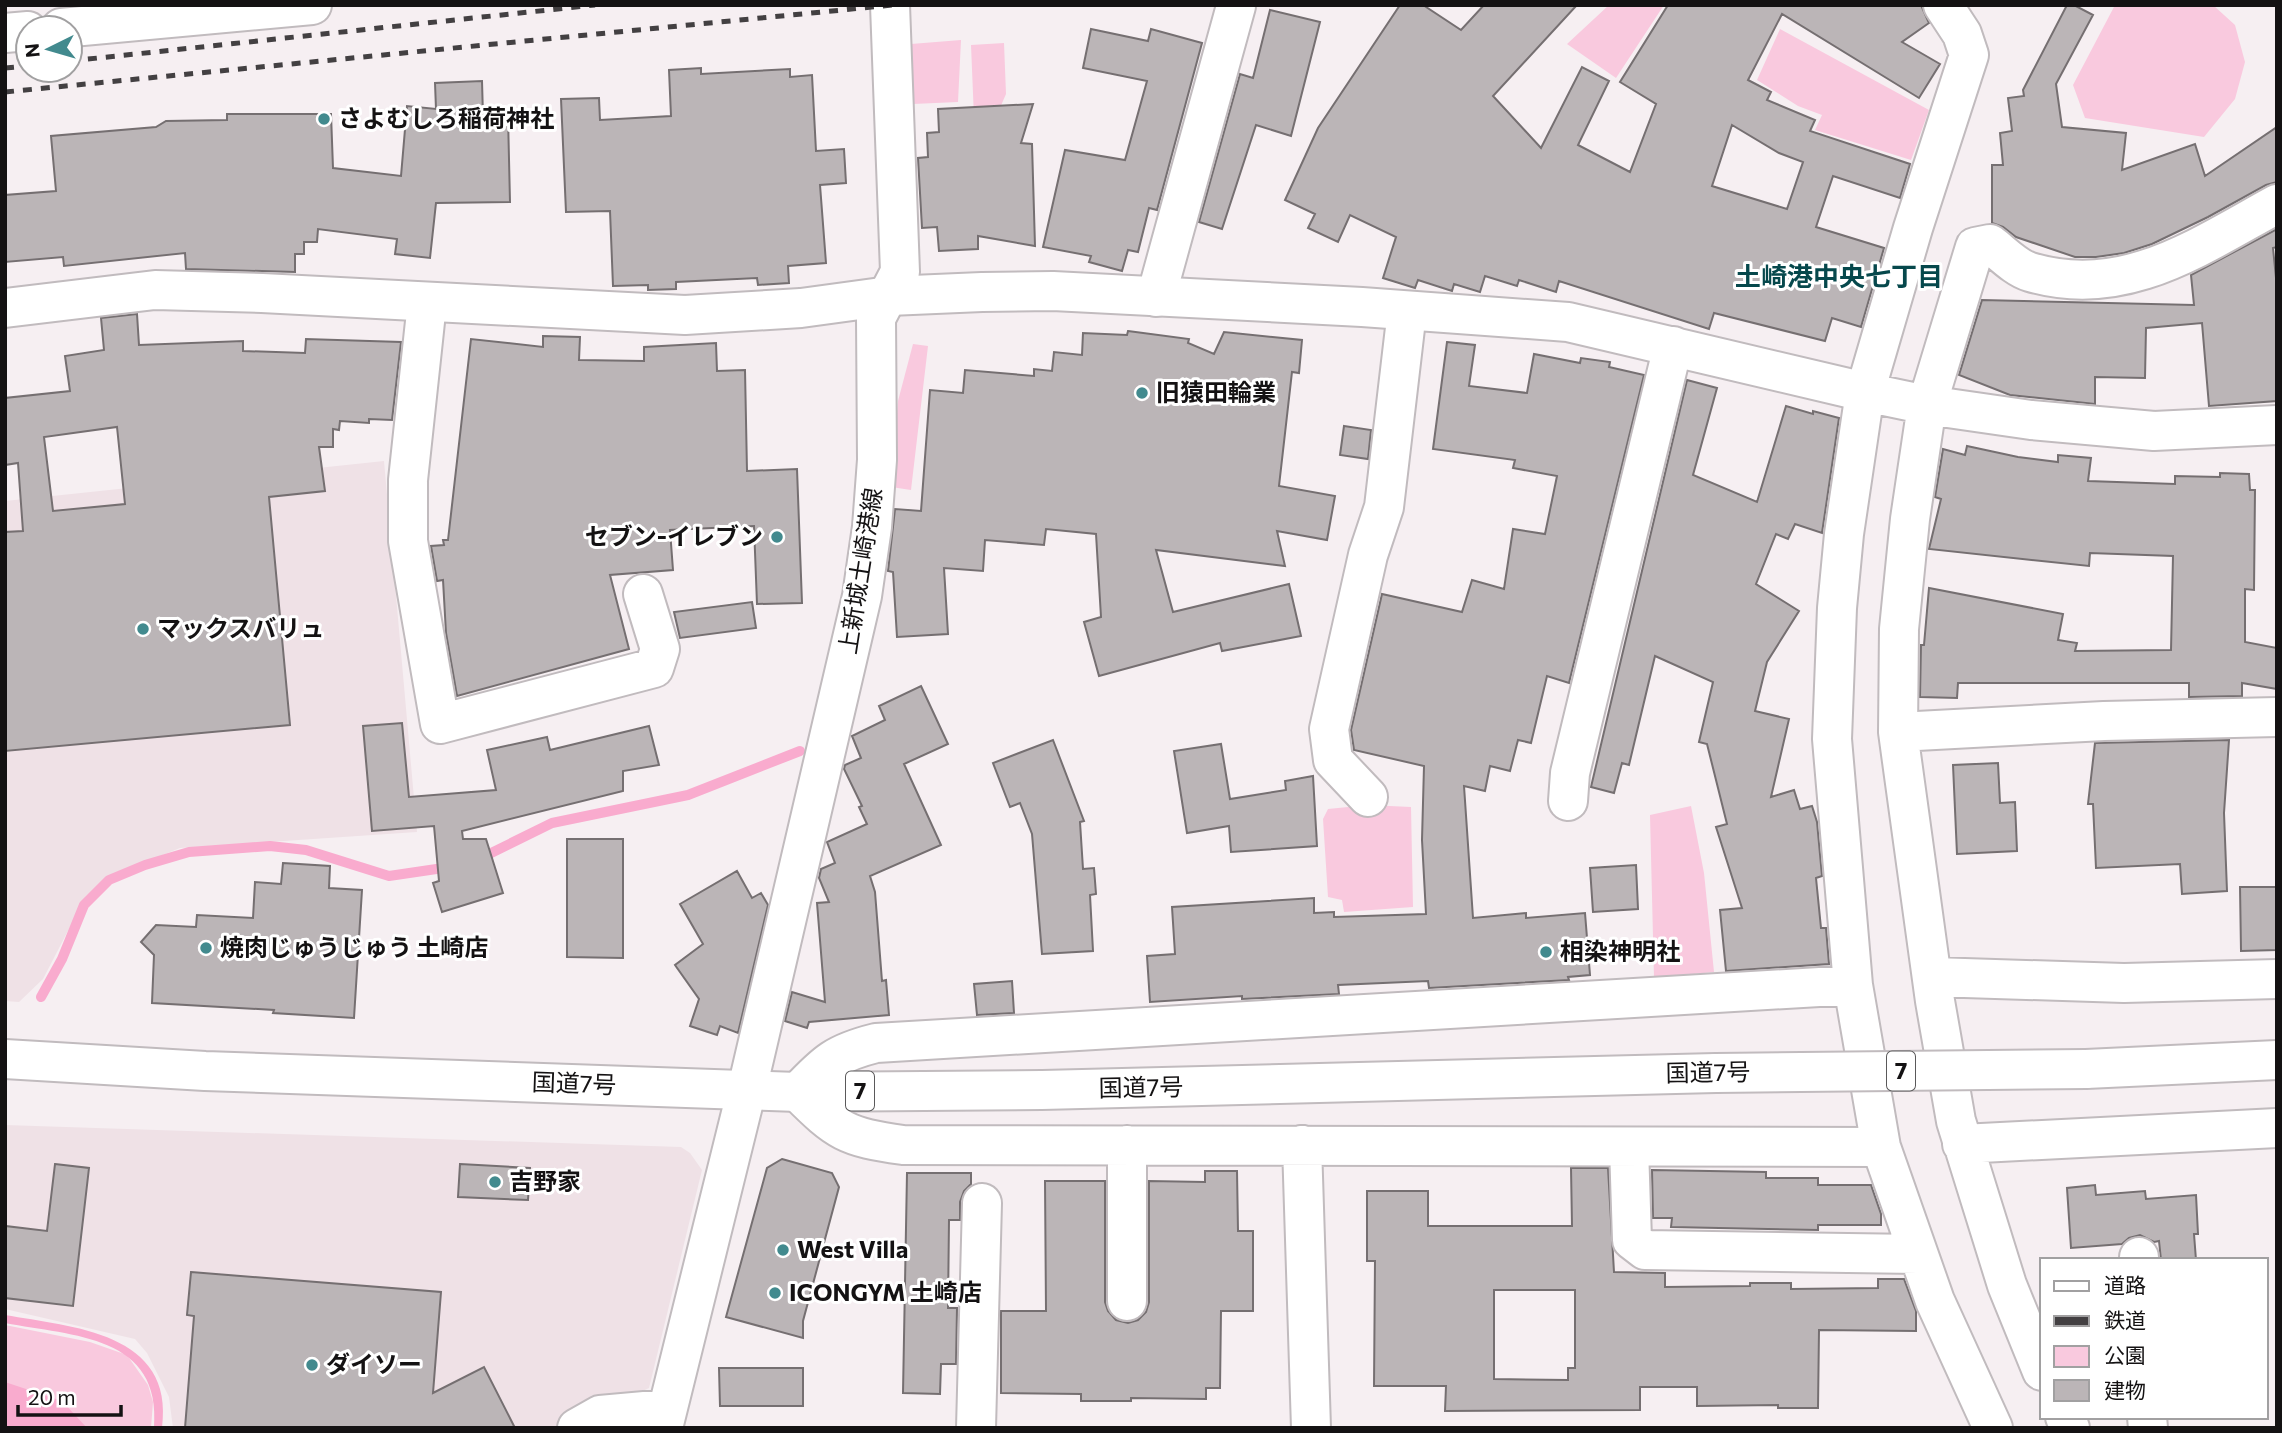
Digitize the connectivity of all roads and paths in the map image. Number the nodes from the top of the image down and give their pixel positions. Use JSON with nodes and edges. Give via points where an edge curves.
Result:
{"nodes":[{"id":1,"x":313,"y":5,"type":"edge"},
{"id":2,"x":890,"y":5,"type":"edge"},
{"id":3,"x":1943,"y":5,"type":"edge"},
{"id":4,"x":1236,"y":6,"type":"edge"},
{"id":5,"x":84,"y":26,"type":"edge"},
{"id":6,"x":2277,"y":204,"type":"edge"},
{"id":7,"x":889,"y":296,"type":"junction"},
{"id":8,"x":1156,"y":297,"type":"junction"},
{"id":9,"x":427,"y":303,"type":"junction"},
{"id":10,"x":5,"y":308,"type":"edge"},
{"id":11,"x":1407,"y":311,"type":"junction"},
{"id":12,"x":1673,"y":345,"type":"junction"},
{"id":13,"x":1865,"y":392,"type":"junction"},
{"id":14,"x":1927,"y":405,"type":"junction"},
{"id":15,"x":2277,"y":425,"type":"edge"},
{"id":16,"x":643,"y":594,"type":"dead end"},
{"id":17,"x":2277,"y":717,"type":"edge"},
{"id":18,"x":1898,"y":732,"type":"junction"},
{"id":19,"x":1368,"y":797,"type":"dead end"},
{"id":20,"x":1568,"y":801,"type":"dead end"},
{"id":21,"x":1933,"y":977,"type":"junction"},
{"id":22,"x":2277,"y":979,"type":"edge"},
{"id":23,"x":1853,"y":985,"type":"junction"},
{"id":24,"x":5,"y":1059,"type":"edge"},
{"id":25,"x":2277,"y":1060,"type":"edge"},
{"id":26,"x":747,"y":1089,"type":"junction"},
{"id":27,"x":798,"y":1091,"type":"junction"},
{"id":28,"x":2277,"y":1128,"type":"edge"},
{"id":29,"x":1962,"y":1144,"type":"junction"},
{"id":30,"x":1127,"y":1145,"type":"junction"},
{"id":31,"x":1302,"y":1145,"type":"junction"},
{"id":32,"x":1629,"y":1147,"type":"junction"},
{"id":33,"x":1881,"y":1147,"type":"junction"},
{"id":34,"x":982,"y":1203,"type":"dead end"},
{"id":35,"x":1918,"y":1254,"type":"junction"},
{"id":36,"x":1127,"y":1301,"type":"dead end"},
{"id":37,"x":2040,"y":1366,"type":"edge"},
{"id":38,"x":665,"y":1418,"type":"edge"},
{"id":39,"x":578,"y":1428,"type":"edge"},
{"id":40,"x":976,"y":1428,"type":"edge"},
{"id":41,"x":1311,"y":1428,"type":"edge"},
{"id":42,"x":1993,"y":1428,"type":"edge"}],
"edges":[{"from":1,"to":5,"type":"main road"},
{"from":2,"to":7,"type":"main road","name":"上新城土崎港線","via":[[900,272]]},
{"from":3,"to":13,"type":"main road","via":[[1969,55]]},
{"from":4,"to":8,"type":"main road"},
{"from":6,"to":14,"type":"main road","via":[[2174,260],[2091,282],[2027,272],[1990,244],[1975,247]]},
{"from":7,"to":8,"type":"main road","via":[[1053,291]]},
{"from":7,"to":9,"type":"main road","via":[[801,308],[685,315]]},
{"from":7,"to":26,"type":"main road","name":"上新城土崎港線","via":[[876,318],[877,460],[862,596]]},
{"from":8,"to":11,"type":"main road"},
{"from":9,"to":10,"type":"main road","via":[[155,290]]},
{"from":9,"to":16,"type":"main road","via":[[408,480],[408,541],[440,724],[654,668],[660,649]]},
{"from":11,"to":12,"type":"main road","via":[[1567,322]]},
{"from":11,"to":19,"type":"main road","via":[[1384,508],[1368,555],[1329,729],[1333,760]]},
{"from":12,"to":13,"type":"main road"},
{"from":12,"to":20,"type":"main road","via":[[1570,773]]},
{"from":13,"to":14,"type":"main road"},
{"from":13,"to":23,"type":"main road","via":[[1844,534],[1832,739]]},
{"from":14,"to":15,"type":"main road","via":[[2154,431]]},
{"from":14,"to":18,"type":"main road","via":[[1899,629]]},
{"from":17,"to":18,"type":"main road"},
{"from":18,"to":21,"type":"main road"},
{"from":21,"to":22,"type":"main road","via":[[2124,983]]},
{"from":21,"to":29,"type":"main road"},
{"from":23,"to":27,"type":"main road","via":[[876,1042],[829,1060]]},
{"from":23,"to":33,"type":"main road"},
{"from":24,"to":26,"type":"main road","name":"国道7号","number":"7","via":[[205,1071]]},
{"from":25,"to":27,"type":"main road","name":"国道7号","number":"7","bridge":true,"via":[[2086,1069]]},
{"from":26,"to":27,"type":"main road","name":"国道7号","number":"7"},
{"from":26,"to":38,"type":"main road","name":"上新城土崎港線"},
{"from":27,"to":30,"type":"main road","via":[[842,1132],[865,1140],[903,1145]]},
{"from":28,"to":29,"type":"main road"},
{"from":29,"to":37,"type":"main road","via":[[2007,1284]]},
{"from":30,"to":31,"type":"main road"},
{"from":30,"to":36,"type":"main road"},
{"from":31,"to":32,"type":"main road"},
{"from":31,"to":41,"type":"main road"},
{"from":32,"to":33,"type":"main road"},
{"from":32,"to":35,"type":"main road","via":[[1632,1240],[1645,1250]]},
{"from":33,"to":35,"type":"main road"},
{"from":34,"to":40,"type":"main road"},
{"from":35,"to":42,"type":"main road"},
{"from":38,"to":39,"type":"main road","via":[[600,1415]]}]}
